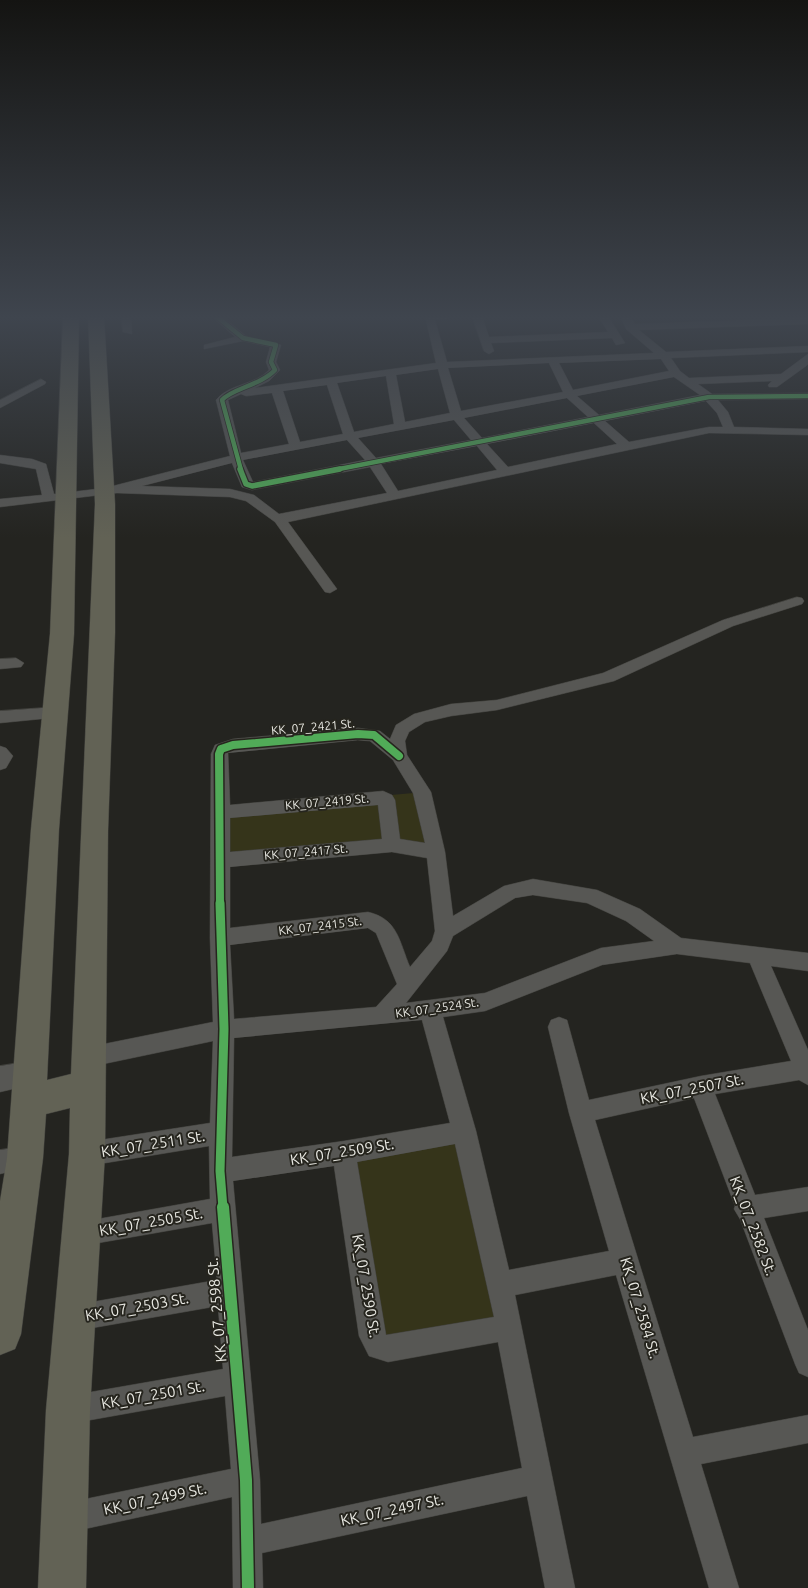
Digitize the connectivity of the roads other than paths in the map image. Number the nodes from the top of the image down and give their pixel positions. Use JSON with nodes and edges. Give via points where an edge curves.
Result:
{"nodes":[{"id":1,"x":27,"y":390,"type":"edge"},
{"id":2,"x":67,"y":390,"type":"edge"},
{"id":3,"x":102,"y":390,"type":"edge"},
{"id":4,"x":240,"y":390,"type":"edge"},
{"id":5,"x":276,"y":390,"type":"edge"},
{"id":6,"x":277,"y":390,"type":"edge"},
{"id":7,"x":334,"y":390,"type":"edge"},
{"id":8,"x":393,"y":390,"type":"edge"},
{"id":9,"x":449,"y":390,"type":"edge"},
{"id":10,"x":566,"y":390,"type":"edge"},
{"id":11,"x":578,"y":390,"type":"edge"},
{"id":12,"x":700,"y":390,"type":"edge"},
{"id":13,"x":767,"y":390,"type":"edge"},
{"id":14,"x":230,"y":394,"type":"junction"},
{"id":15,"x":568,"y":394,"type":"junction"},
{"id":16,"x":709,"y":396,"type":"junction"},
{"id":17,"x":760,"y":396,"type":"junction"},
{"id":18,"x":808,"y":396,"type":"edge"},
{"id":19,"x":0,"y":405,"type":"edge"},
{"id":20,"x":456,"y":415,"type":"junction"},
{"id":21,"x":595,"y":418,"type":"junction"},
{"id":22,"x":400,"y":427,"type":"junction"},
{"id":23,"x":730,"y":430,"type":"junction"},
{"id":24,"x":808,"y":432,"type":"edge"},
{"id":25,"x":350,"y":437,"type":"junction"},
{"id":26,"x":478,"y":442,"type":"junction"},
{"id":27,"x":626,"y":446,"type":"junction"},
{"id":28,"x":296,"y":447,"type":"junction"},
{"id":29,"x":236,"y":458,"type":"junction"},
{"id":30,"x":0,"y":459,"type":"edge"},
{"id":31,"x":374,"y":463,"type":"junction"},
{"id":32,"x":505,"y":471,"type":"junction"},
{"id":33,"x":110,"y":490,"type":"junction"},
{"id":34,"x":395,"y":495,"type":"junction"},
{"id":35,"x":67,"y":496,"type":"junction"},
{"id":36,"x":49,"y":498,"type":"junction"},
{"id":37,"x":0,"y":503,"type":"edge"},
{"id":38,"x":280,"y":518,"type":"junction"},
{"id":39,"x":330,"y":589,"type":"dead end"},
{"id":40,"x":797,"y":601,"type":"dead end"},
{"id":41,"x":16,"y":663,"type":"dead end"},
{"id":42,"x":0,"y":664,"type":"edge"},
{"id":43,"x":55,"y":713,"type":"junction"},
{"id":44,"x":0,"y":717,"type":"edge"},
{"id":45,"x":221,"y":749,"type":"joint"},
{"id":46,"x":399,"y":756,"type":"junction"},
{"id":47,"x":221,"y":812,"type":"junction"},
{"id":48,"x":392,"y":845,"type":"junction"},
{"id":49,"x":436,"y":852,"type":"junction"},
{"id":50,"x":221,"y":860,"type":"junction"},
{"id":51,"x":445,"y":932,"type":"junction"},
{"id":52,"x":220,"y":938,"type":"junction"},
{"id":53,"x":677,"y":946,"type":"junction"},
{"id":54,"x":756,"y":954,"type":"junction"},
{"id":55,"x":808,"y":962,"type":"edge"},
{"id":56,"x":408,"y":986,"type":"junction"},
{"id":57,"x":430,"y":1010,"type":"junction"},
{"id":58,"x":381,"y":1016,"type":"junction"},
{"id":59,"x":559,"y":1027,"type":"dead end"},
{"id":60,"x":224,"y":1029,"type":"junction"},
{"id":61,"x":89,"y":1072,"type":"junction"},
{"id":62,"x":806,"y":1072,"type":"edge"},
{"id":63,"x":20,"y":1085,"type":"edge"},
{"id":64,"x":700,"y":1086,"type":"junction"},
{"id":65,"x":580,"y":1113,"type":"junction"},
{"id":66,"x":464,"y":1131,"type":"junction"},
{"id":67,"x":219,"y":1133,"type":"junction"},
{"id":68,"x":344,"y":1153,"type":"junction"},
{"id":69,"x":87,"y":1154,"type":"junction"},
{"id":70,"x":12,"y":1160,"type":"edge"},
{"id":71,"x":220,"y":1171,"type":"junction"},
{"id":72,"x":808,"y":1199,"type":"edge"},
{"id":73,"x":221,"y":1209,"type":"junction"},
{"id":74,"x":746,"y":1209,"type":"junction"},
{"id":75,"x":81,"y":1234,"type":"junction"},
{"id":76,"x":6,"y":1242,"type":"edge"},
{"id":77,"x":625,"y":1262,"type":"junction"},
{"id":78,"x":499,"y":1285,"type":"junction"},
{"id":79,"x":229,"y":1291,"type":"junction"},
{"id":80,"x":74,"y":1318,"type":"junction"},
{"id":81,"x":509,"y":1327,"type":"junction"},
{"id":82,"x":0,"y":1330,"type":"edge"},
{"id":83,"x":808,"y":1364,"type":"edge"},
{"id":84,"x":237,"y":1380,"type":"junction"},
{"id":85,"x":68,"y":1410,"type":"junction"},
{"id":86,"x":808,"y":1429,"type":"edge"},
{"id":87,"x":685,"y":1453,"type":"junction"},
{"id":88,"x":537,"y":1479,"type":"junction"},
{"id":89,"x":246,"y":1480,"type":"junction"},
{"id":90,"x":65,"y":1518,"type":"junction"},
{"id":91,"x":247,"y":1542,"type":"junction"},
{"id":92,"x":62,"y":1588,"type":"edge"},
{"id":93,"x":248,"y":1588,"type":"edge"},
{"id":94,"x":560,"y":1588,"type":"edge"},
{"id":95,"x":724,"y":1588,"type":"edge"}],
"edges":[{"from":1,"to":19,"type":"street"},
{"from":2,"to":35,"type":"highway"},
{"from":3,"to":33,"type":"highway"},
{"from":4,"to":14,"type":"street"},
{"from":5,"to":14,"type":"street"},
{"from":6,"to":28,"type":"street"},
{"from":7,"to":25,"type":"street"},
{"from":8,"to":22,"type":"street"},
{"from":9,"to":20,"type":"street"},
{"from":10,"to":15,"type":"street"},
{"from":11,"to":15,"type":"street"},
{"from":12,"to":16,"type":"street"},
{"from":13,"to":17,"type":"street"},
{"from":14,"to":29,"type":"street","via":[[222,400]]},
{"from":15,"to":20,"type":"street"},
{"from":15,"to":21,"type":"street"},
{"from":16,"to":17,"type":"street"},
{"from":16,"to":21,"type":"street"},
{"from":16,"to":23,"type":"street","via":[[722,412]]},
{"from":17,"to":18,"type":"street"},
{"from":20,"to":22,"type":"street"},
{"from":20,"to":26,"type":"street"},
{"from":21,"to":26,"type":"street"},
{"from":21,"to":27,"type":"street"},
{"from":22,"to":25,"type":"street"},
{"from":23,"to":24,"type":"street"},
{"from":23,"to":27,"type":"street","via":[[709,430]]},
{"from":25,"to":28,"type":"street"},
{"from":25,"to":31,"type":"street"},
{"from":26,"to":31,"type":"street"},
{"from":26,"to":32,"type":"street"},
{"from":27,"to":32,"type":"street"},
{"from":28,"to":29,"type":"street"},
{"from":29,"to":31,"type":"street","via":[[246,484],[252,486]]},
{"from":29,"to":33,"type":"street"},
{"from":30,"to":36,"type":"street","via":[[42,467]]},
{"from":31,"to":34,"type":"street"},
{"from":32,"to":34,"type":"street"},
{"from":33,"to":35,"type":"street"},
{"from":33,"to":38,"type":"street","via":[[230,493],[250,498]]},
{"from":33,"to":61,"type":"highway","via":[[94,832]]},
{"from":34,"to":38,"type":"street"},
{"from":35,"to":36,"type":"street"},
{"from":35,"to":43,"type":"highway"},
{"from":36,"to":37,"type":"street"},
{"from":38,"to":39,"type":"street"},
{"from":40,"to":46,"type":"street","via":[[728,623],[608,677],[497,705],[451,710],[420,718],[402,729],[397,741]]},
{"from":41,"to":42,"type":"street"},
{"from":43,"to":44,"type":"street"},
{"from":43,"to":63,"type":"highway"},
{"from":45,"to":46,"type":"street","name":"KK_07_2421 St.","via":[[233,745],[358,734],[374,735]]},
{"from":45,"to":47,"type":"street","name":"KK_07_2598 St."},
{"from":46,"to":49,"type":"street","name":"KK_07_2421 St.","via":[[422,792]]},
{"from":47,"to":48,"type":"street","name":"KK_07_2419 St.","via":[[383,798],[386,800]]},
{"from":47,"to":50,"type":"street","name":"KK_07_2598 St."},
{"from":48,"to":49,"type":"street","name":"KK_07_2417 St."},
{"from":48,"to":50,"type":"street","name":"KK_07_2417 St."},
{"from":49,"to":51,"type":"street","name":"KK_07_2421 St."},
{"from":50,"to":52,"type":"street","name":"KK_07_2598 St."},
{"from":51,"to":53,"type":"street","via":[[511,891],[534,887],[590,896],[633,915]]},
{"from":51,"to":56,"type":"street","via":[[440,945]]},
{"from":52,"to":56,"type":"street","name":"KK_07_2415 St.","via":[[368,920],[376,922],[384,928]]},
{"from":52,"to":60,"type":"street","name":"KK_07_2598 St."},
{"from":53,"to":54,"type":"street","name":"KK_07_2524 St."},
{"from":53,"to":57,"type":"street","name":"KK_07_2524 St.","via":[[601,957],[485,1002]]},
{"from":54,"to":55,"type":"street","name":"KK_07_2524 St."},
{"from":54,"to":62,"type":"street"},
{"from":56,"to":58,"type":"street"},
{"from":57,"to":58,"type":"street","name":"KK_07_2524 St."},
{"from":57,"to":66,"type":"street"},
{"from":58,"to":60,"type":"street","name":"KK_07_2524 St."},
{"from":59,"to":65,"type":"street","name":"KK_07_2584 St."},
{"from":60,"to":61,"type":"street","name":"KK_07_2524 St."},
{"from":60,"to":67,"type":"street","name":"KK_07_2598 St."},
{"from":61,"to":63,"type":"highway"},
{"from":61,"to":69,"type":"highway"},
{"from":62,"to":64,"type":"street","name":"KK_07_2507 St."},
{"from":63,"to":70,"type":"highway"},
{"from":64,"to":65,"type":"street","name":"KK_07_2507 St."},
{"from":64,"to":74,"type":"street","name":"KK_07_2582 St."},
{"from":65,"to":77,"type":"street","name":"KK_07_2584 St."},
{"from":66,"to":68,"type":"street","name":"KK_07_2509 St."},
{"from":66,"to":78,"type":"street"},
{"from":67,"to":69,"type":"street","name":"KK_07_2511 St."},
{"from":67,"to":71,"type":"street","name":"KK_07_2598 St."},
{"from":68,"to":71,"type":"street","name":"KK_07_2509 St."},
{"from":68,"to":81,"type":"street","name":"KK_07_2590 St.","via":[[372,1336],[378,1348],[388,1349]]},
{"from":69,"to":75,"type":"highway"},
{"from":70,"to":76,"type":"highway"},
{"from":71,"to":73,"type":"street","name":"KK_07_2598 St."},
{"from":72,"to":74,"type":"street"},
{"from":73,"to":75,"type":"street","name":"KK_07_2505 St."},
{"from":73,"to":79,"type":"street","name":"KK_07_2598 St."},
{"from":74,"to":83,"type":"street","name":"KK_07_2582 St."},
{"from":75,"to":80,"type":"highway"},
{"from":76,"to":82,"type":"highway"},
{"from":77,"to":78,"type":"street"},
{"from":77,"to":87,"type":"street","name":"KK_07_2584 St."},
{"from":78,"to":81,"type":"street"},
{"from":79,"to":80,"type":"street","name":"KK_07_2503 St."},
{"from":79,"to":84,"type":"street","name":"KK_07_2598 St."},
{"from":80,"to":85,"type":"highway"},
{"from":81,"to":88,"type":"street"},
{"from":84,"to":85,"type":"street","name":"KK_07_2501 St."},
{"from":84,"to":89,"type":"street","name":"KK_07_2598 St."},
{"from":85,"to":90,"type":"highway"},
{"from":86,"to":87,"type":"street"},
{"from":87,"to":95,"type":"street","name":"KK_07_2584 St."},
{"from":88,"to":91,"type":"street","name":"KK_07_2497 St."},
{"from":88,"to":94,"type":"street"},
{"from":89,"to":90,"type":"street","name":"KK_07_2499 St."},
{"from":89,"to":91,"type":"street","name":"KK_07_2598 St."},
{"from":90,"to":92,"type":"highway"},
{"from":91,"to":93,"type":"street","name":"KK_07_2598 St."}]}
